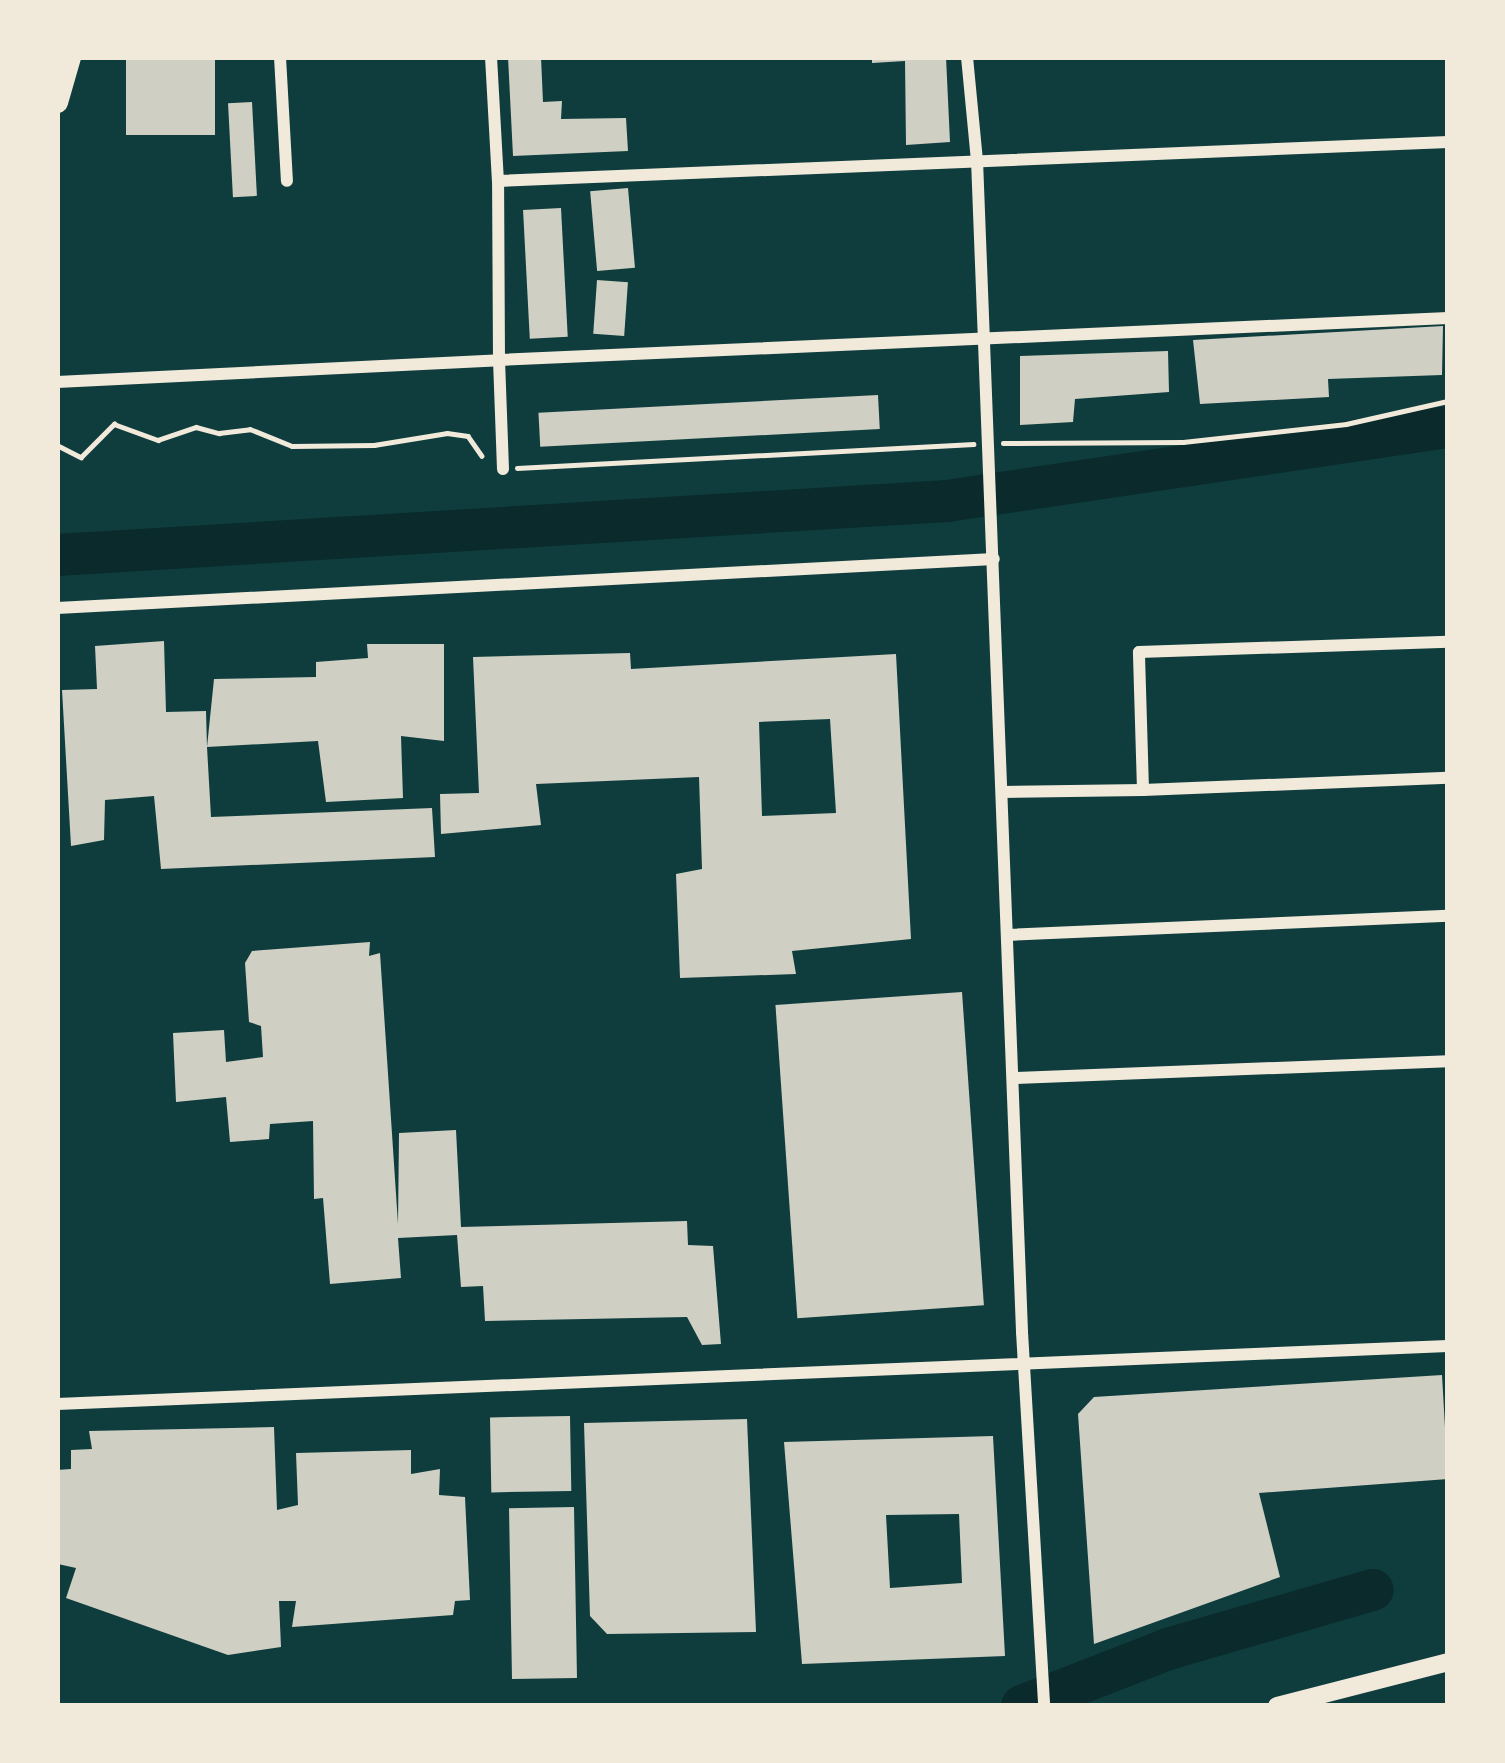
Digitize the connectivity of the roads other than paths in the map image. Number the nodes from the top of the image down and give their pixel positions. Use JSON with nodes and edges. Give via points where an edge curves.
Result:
{"nodes":[{"id":1,"x":70,"y":57,"type":"edge"},
{"id":2,"x":280,"y":57,"type":"edge"},
{"id":3,"x":491,"y":57,"type":"edge"},
{"id":4,"x":967,"y":57,"type":"edge"},
{"id":5,"x":57,"y":102,"type":"edge"},
{"id":6,"x":1448,"y":142,"type":"edge"},
{"id":7,"x":977,"y":160,"type":"junction"},
{"id":8,"x":498,"y":181,"type":"junction"},
{"id":9,"x":287,"y":182,"type":"dead end"},
{"id":10,"x":1448,"y":318,"type":"edge"},
{"id":11,"x":984,"y":338,"type":"junction"},
{"id":12,"x":499,"y":360,"type":"junction"},
{"id":13,"x":57,"y":382,"type":"edge"},
{"id":14,"x":503,"y":469,"type":"road end"},
{"id":15,"x":994,"y":559,"type":"junction"},
{"id":16,"x":57,"y":608,"type":"edge"},
{"id":17,"x":1448,"y":642,"type":"edge"},
{"id":18,"x":1448,"y":778,"type":"edge"},
{"id":19,"x":1143,"y":790,"type":"junction"},
{"id":20,"x":1002,"y":792,"type":"junction"},
{"id":21,"x":1448,"y":916,"type":"edge"},
{"id":22,"x":1007,"y":935,"type":"junction"},
{"id":23,"x":1448,"y":1061,"type":"edge"},
{"id":24,"x":1014,"y":1078,"type":"junction"},
{"id":25,"x":1448,"y":1346,"type":"edge"},
{"id":26,"x":1024,"y":1364,"type":"junction"},
{"id":27,"x":57,"y":1405,"type":"edge"},
{"id":28,"x":1448,"y":1662,"type":"edge"},
{"id":29,"x":1286,"y":1705,"type":"edge"},
{"id":30,"x":1044,"y":1706,"type":"edge"}],
"edges":[{"from":1,"to":5,"type":"main road"},
{"from":2,"to":9,"type":"street"},
{"from":3,"to":8,"type":"street"},
{"from":4,"to":7,"type":"street"},
{"from":6,"to":7,"type":"street"},
{"from":7,"to":8,"type":"street"},
{"from":7,"to":11,"type":"street"},
{"from":8,"to":12,"type":"street"},
{"from":10,"to":11,"type":"street"},
{"from":11,"to":12,"type":"street"},
{"from":11,"to":15,"type":"street"},
{"from":12,"to":13,"type":"street"},
{"from":12,"to":14,"type":"street"},
{"from":15,"to":16,"type":"street"},
{"from":15,"to":20,"type":"street"},
{"from":17,"to":19,"type":"street","via":[[1138,652]]},
{"from":18,"to":19,"type":"street"},
{"from":19,"to":20,"type":"street"},
{"from":20,"to":22,"type":"street"},
{"from":21,"to":22,"type":"street"},
{"from":22,"to":24,"type":"street"},
{"from":23,"to":24,"type":"street"},
{"from":24,"to":26,"type":"street"},
{"from":25,"to":26,"type":"street"},
{"from":26,"to":27,"type":"street"},
{"from":26,"to":30,"type":"street"},
{"from":28,"to":29,"type":"street"}]}
